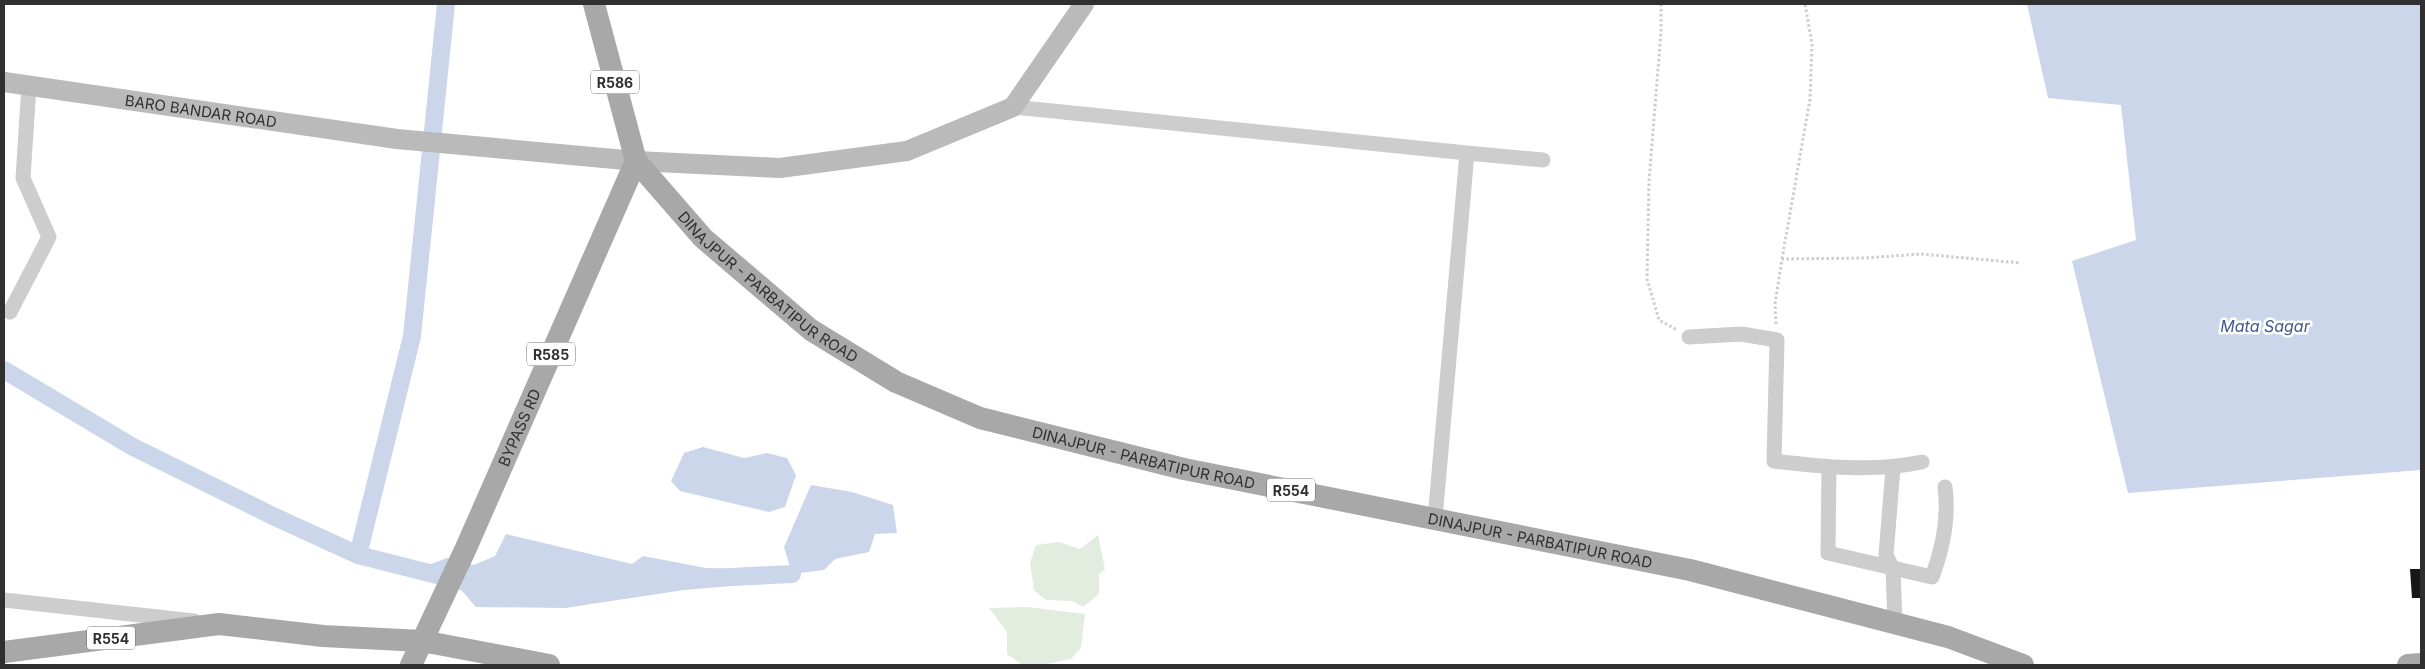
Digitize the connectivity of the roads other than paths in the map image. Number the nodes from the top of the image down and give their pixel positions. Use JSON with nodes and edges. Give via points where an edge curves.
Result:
{"nodes":[{"id":1,"x":594,"y":4,"type":"edge"},
{"id":2,"x":1084,"y":4,"type":"edge"},
{"id":3,"x":4,"y":82,"type":"edge"},
{"id":4,"x":28,"y":85,"type":"junction"},
{"id":5,"x":1013,"y":107,"type":"junction"},
{"id":6,"x":1466,"y":153,"type":"junction"},
{"id":7,"x":1543,"y":160,"type":"dead end"},
{"id":8,"x":636,"y":161,"type":"junction"},
{"id":9,"x":10,"y":312,"type":"dead end"},
{"id":10,"x":1689,"y":337,"type":"road end"},
{"id":11,"x":1922,"y":462,"type":"dead end"},
{"id":12,"x":1829,"y":467,"type":"junction"},
{"id":13,"x":1893,"y":468,"type":"junction"},
{"id":14,"x":1945,"y":487,"type":"dead end"},
{"id":15,"x":1435,"y":519,"type":"junction"},
{"id":16,"x":1893,"y":570,"type":"junction"},
{"id":17,"x":4,"y":600,"type":"edge"},
{"id":18,"x":219,"y":624,"type":"junction"},
{"id":19,"x":1895,"y":624,"type":"junction"},
{"id":20,"x":422,"y":641,"type":"junction"},
{"id":21,"x":4,"y":652,"type":"edge"},
{"id":22,"x":2421,"y":664,"type":"edge"},
{"id":23,"x":411,"y":665,"type":"edge"},
{"id":24,"x":549,"y":665,"type":"edge"},
{"id":25,"x":2023,"y":665,"type":"edge"},
{"id":26,"x":2408,"y":665,"type":"edge"}],
"edges":[{"from":1,"to":8,"type":"main road","number":"R586"},
{"from":2,"to":5,"type":"street"},
{"from":3,"to":4,"type":"street","name":"BARO BANDAR ROAD"},
{"from":4,"to":8,"type":"street","name":"BARO BANDAR ROAD","via":[[397,139]]},
{"from":4,"to":9,"type":"street","via":[[23,178],[49,237]]},
{"from":5,"to":6,"type":"street"},
{"from":5,"to":8,"type":"street","name":"BARO BANDAR ROAD","via":[[907,151],[780,168]]},
{"from":6,"to":7,"type":"street"},
{"from":6,"to":15,"type":"street"},
{"from":8,"to":15,"type":"main road","name":"DINAJPUR - PARBATIPUR ROAD","number":"R554","via":[[703,238],[811,330],[896,382],[980,418],[1184,468]]},
{"from":8,"to":20,"type":"main road","name":"BYPASS RD","number":"R585"},
{"from":10,"to":12,"type":"street","via":[[1741,334],[1777,340],[1774,461]]},
{"from":11,"to":13,"type":"street"},
{"from":12,"to":13,"type":"street"},
{"from":12,"to":16,"type":"street","via":[[1828,553]]},
{"from":13,"to":16,"type":"street","via":[[1886,555]]},
{"from":14,"to":16,"type":"street","via":[[1947,517],[1941,554],[1932,577]]},
{"from":15,"to":19,"type":"main road","name":"DINAJPUR - PARBATIPUR ROAD","number":"R554","via":[[1690,570]]},
{"from":16,"to":19,"type":"street"},
{"from":17,"to":18,"type":"street"},
{"from":18,"to":20,"type":"main road","number":"R554","via":[[323,636]]},
{"from":18,"to":21,"type":"main road","number":"R554"},
{"from":19,"to":25,"type":"main road","name":"DINAJPUR - PARBATIPUR ROAD","number":"R554","via":[[1948,637]]},
{"from":20,"to":23,"type":"main road","name":"BYPASS RD"},
{"from":20,"to":24,"type":"main road","number":"R554"},
{"from":22,"to":26,"type":"main road"}]}
